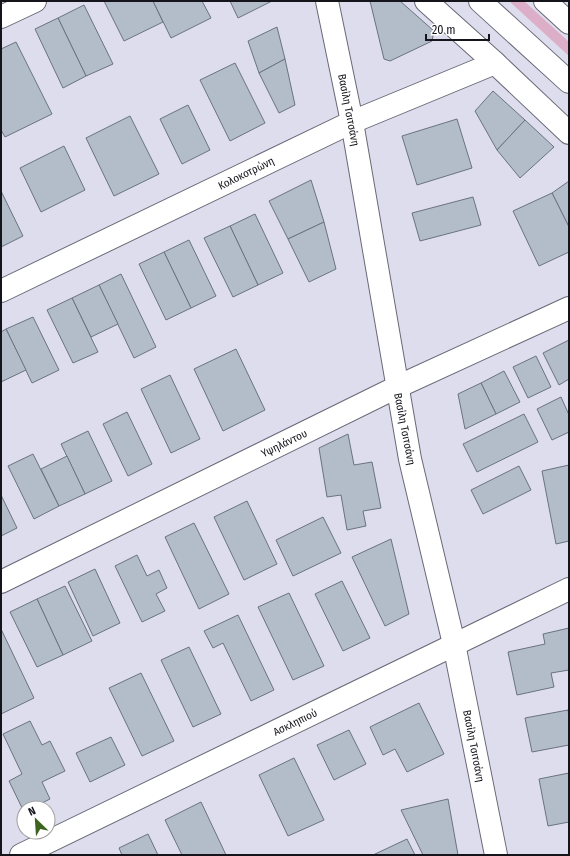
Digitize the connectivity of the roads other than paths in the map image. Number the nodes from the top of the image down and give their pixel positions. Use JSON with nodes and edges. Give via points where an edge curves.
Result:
{"nodes":[{"id":1,"x":35,"y":1,"type":"edge"},
{"id":2,"x":327,"y":1,"type":"edge"},
{"id":3,"x":426,"y":1,"type":"edge"},
{"id":4,"x":480,"y":1,"type":"edge"},
{"id":5,"x":545,"y":1,"type":"edge"},
{"id":6,"x":1,"y":17,"type":"edge"},
{"id":7,"x":569,"y":23,"type":"edge"},
{"id":8,"x":495,"y":63,"type":"junction"},
{"id":9,"x":569,"y":82,"type":"edge"},
{"id":10,"x":352,"y":122,"type":"junction"},
{"id":11,"x":569,"y":133,"type":"edge"},
{"id":12,"x":1,"y":291,"type":"edge"},
{"id":13,"x":569,"y":308,"type":"edge"},
{"id":14,"x":397,"y":387,"type":"junction"},
{"id":15,"x":1,"y":582,"type":"edge"},
{"id":16,"x":569,"y":589,"type":"edge"},
{"id":17,"x":454,"y":644,"type":"junction"},
{"id":18,"x":22,"y":855,"type":"edge"},
{"id":19,"x":496,"y":855,"type":"edge"}],
"edges":[{"from":1,"to":6,"type":"street"},
{"from":2,"to":10,"type":"street","name":"Βασίλη Τσιτσάνη"},
{"from":3,"to":8,"type":"street"},
{"from":4,"to":9,"type":"street"},
{"from":5,"to":7,"type":"street"},
{"from":8,"to":10,"type":"street","name":"Κολοκοτρώνη"},
{"from":8,"to":11,"type":"street"},
{"from":10,"to":12,"type":"street","name":"Κολοκοτρώνη"},
{"from":10,"to":14,"type":"street","name":"Βασίλη Τσιτσάνη"},
{"from":13,"to":14,"type":"street","name":"Υψηλάντου"},
{"from":14,"to":15,"type":"street","name":"Υψηλάντου"},
{"from":14,"to":17,"type":"street","name":"Βασίλη Τσιτσάνη","via":[[410,459]]},
{"from":16,"to":17,"type":"street","name":"Ασκληπιού"},
{"from":17,"to":18,"type":"street","name":"Ασκληπιού"},
{"from":17,"to":19,"type":"street","name":"Βασίλη Τσιτσάνη"}]}
